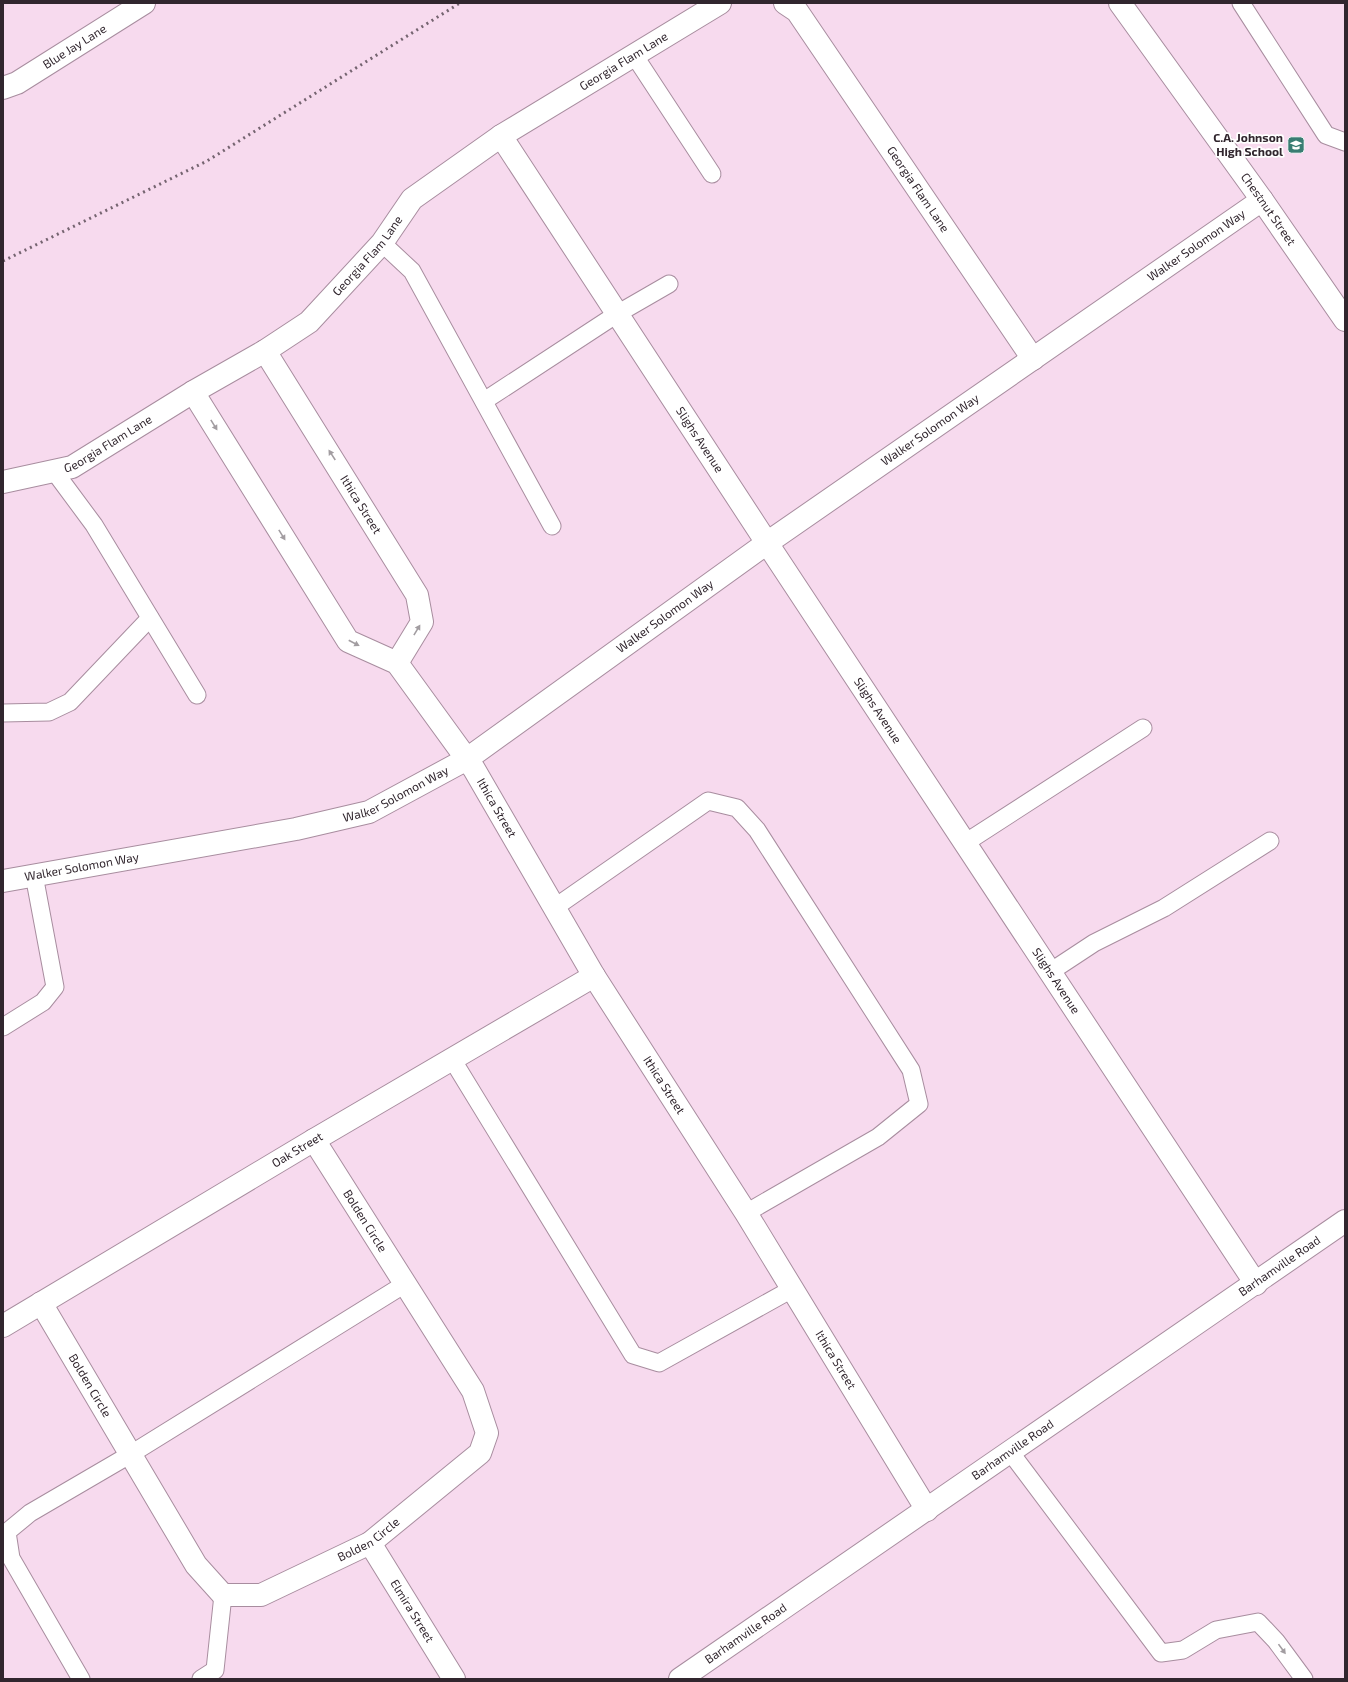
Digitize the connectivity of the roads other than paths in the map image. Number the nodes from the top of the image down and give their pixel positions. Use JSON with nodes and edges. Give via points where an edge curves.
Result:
{"nodes":[{"id":1,"x":144,"y":3,"type":"edge"},
{"id":2,"x":720,"y":3,"type":"edge"},
{"id":3,"x":785,"y":3,"type":"edge"},
{"id":4,"x":1120,"y":3,"type":"edge"},
{"id":5,"x":1241,"y":3,"type":"edge"},
{"id":6,"x":634,"y":55,"type":"junction"},
{"id":7,"x":3,"y":88,"type":"edge"},
{"id":8,"x":501,"y":136,"type":"junction"},
{"id":9,"x":1345,"y":142,"type":"edge"},
{"id":10,"x":712,"y":174,"type":"dead end"},
{"id":11,"x":1262,"y":200,"type":"junction"},
{"id":12,"x":382,"y":243,"type":"junction"},
{"id":13,"x":669,"y":284,"type":"dead end"},
{"id":14,"x":617,"y":314,"type":"junction"},
{"id":15,"x":1345,"y":320,"type":"edge"},
{"id":16,"x":265,"y":351,"type":"junction"},
{"id":17,"x":1033,"y":359,"type":"junction"},
{"id":18,"x":193,"y":392,"type":"junction"},
{"id":19,"x":484,"y":401,"type":"junction"},
{"id":20,"x":54,"y":471,"type":"junction"},
{"id":21,"x":3,"y":482,"type":"edge"},
{"id":22,"x":552,"y":526,"type":"dead end"},
{"id":23,"x":767,"y":543,"type":"junction"},
{"id":24,"x":150,"y":618,"type":"junction"},
{"id":25,"x":397,"y":663,"type":"junction"},
{"id":26,"x":197,"y":695,"type":"dead end"},
{"id":27,"x":3,"y":713,"type":"edge"},
{"id":28,"x":1143,"y":728,"type":"dead end"},
{"id":29,"x":467,"y":759,"type":"junction"},
{"id":30,"x":1270,"y":841,"type":"dead end"},
{"id":31,"x":965,"y":843,"type":"junction"},
{"id":32,"x":34,"y":875,"type":"junction"},
{"id":33,"x":3,"y":881,"type":"edge"},
{"id":34,"x":554,"y":908,"type":"junction"},
{"id":35,"x":1050,"y":972,"type":"junction"},
{"id":36,"x":594,"y":976,"type":"junction"},
{"id":37,"x":3,"y":1027,"type":"edge"},
{"id":38,"x":452,"y":1059,"type":"junction"},
{"id":39,"x":314,"y":1140,"type":"junction"},
{"id":40,"x":746,"y":1213,"type":"junction"},
{"id":41,"x":1345,"y":1221,"type":"edge"},
{"id":42,"x":405,"y":1284,"type":"junction"},
{"id":43,"x":1256,"y":1284,"type":"junction"},
{"id":44,"x":792,"y":1289,"type":"junction"},
{"id":45,"x":41,"y":1303,"type":"junction"},
{"id":46,"x":3,"y":1326,"type":"edge"},
{"id":47,"x":1011,"y":1453,"type":"junction"},
{"id":48,"x":131,"y":1454,"type":"junction"},
{"id":49,"x":927,"y":1510,"type":"junction"},
{"id":50,"x":370,"y":1543,"type":"junction"},
{"id":51,"x":223,"y":1595,"type":"junction"},
{"id":52,"x":81,"y":1679,"type":"edge"},
{"id":53,"x":201,"y":1679,"type":"edge"},
{"id":54,"x":454,"y":1679,"type":"edge"},
{"id":55,"x":680,"y":1679,"type":"edge"},
{"id":56,"x":1304,"y":1679,"type":"edge"}],
"edges":[{"from":1,"to":7,"type":"street","name":"Blue Jay Lane","via":[[17,83]]},
{"from":2,"to":6,"type":"street","name":"Georgia Flam Lane"},
{"from":3,"to":17,"type":"street","name":"Georgia Flam Lane","via":[[797,11]]},
{"from":4,"to":11,"type":"street","name":"Chestnut Street"},
{"from":5,"to":9,"type":"lane","via":[[1326,135]]},
{"from":6,"to":8,"type":"street","name":"Georgia Flam Lane"},
{"from":6,"to":10,"type":"lane"},
{"from":8,"to":12,"type":"street","name":"Georgia Flam Lane","via":[[412,199]]},
{"from":8,"to":14,"type":"street","name":"Slighs Avenue"},
{"from":11,"to":15,"type":"street","name":"Chestnut Street"},
{"from":11,"to":17,"type":"street","name":"Walker Solomon Way"},
{"from":12,"to":16,"type":"street","name":"Georgia Flam Lane","via":[[309,322]]},
{"from":12,"to":19,"type":"lane","via":[[412,271]]},
{"from":13,"to":14,"type":"lane"},
{"from":14,"to":19,"type":"lane"},
{"from":14,"to":23,"type":"street","name":"Slighs Avenue"},
{"from":16,"to":18,"type":"street","name":"Georgia Flam Lane"},
{"from":25,"to":16,"type":"street","name":"Ithica Street","one_way":true,"via":[[422,622],[417,595]]},
{"from":17,"to":23,"type":"street","name":"Walker Solomon Way"},
{"from":18,"to":20,"type":"street","name":"Georgia Flam Lane","via":[[72,467]]},
{"from":18,"to":25,"type":"street","name":"Ithica Street","one_way":true,"via":[[348,641]]},
{"from":19,"to":22,"type":"lane"},
{"from":20,"to":21,"type":"street","name":"Georgia Flam Lane"},
{"from":20,"to":24,"type":"lane","via":[[94,525]]},
{"from":23,"to":29,"type":"street","name":"Walker Solomon Way"},
{"from":23,"to":31,"type":"street","name":"Slighs Avenue"},
{"from":24,"to":26,"type":"lane"},
{"from":24,"to":27,"type":"lane","via":[[70,702],[49,712]]},
{"from":25,"to":29,"type":"street","name":"Ithica Street"},
{"from":28,"to":31,"type":"lane"},
{"from":29,"to":32,"type":"street","name":"Walker Solomon Way","via":[[369,812],[296,829]]},
{"from":29,"to":34,"type":"street","name":"Ithica Street"},
{"from":30,"to":35,"type":"lane","via":[[1164,908],[1094,943]]},
{"from":31,"to":35,"type":"street","name":"Slighs Avenue"},
{"from":32,"to":33,"type":"street","name":"Walker Solomon Way"},
{"from":32,"to":37,"type":"lane","via":[[54,987],[43,1002]]},
{"from":34,"to":36,"type":"street","name":"Ithica Street"},
{"from":34,"to":40,"type":"lane","via":[[708,801],[737,808],[757,830],[911,1070],[918,1104],[878,1137]]},
{"from":35,"to":43,"type":"street","name":"Slighs Avenue"},
{"from":36,"to":38,"type":"street","name":"Oak Street"},
{"from":36,"to":40,"type":"street","name":"Ithica Street"},
{"from":38,"to":39,"type":"street","name":"Oak Street"},
{"from":38,"to":44,"type":"lane","via":[[633,1356],[659,1363]]},
{"from":39,"to":42,"type":"street","name":"Bolden Circle"},
{"from":39,"to":45,"type":"street","name":"Oak Street"},
{"from":40,"to":44,"type":"street","name":"Ithica Street"},
{"from":41,"to":43,"type":"street","name":"Barhamville Road"},
{"from":42,"to":48,"type":"lane"},
{"from":42,"to":50,"type":"street","name":"Bolden Circle","via":[[473,1391],[487,1433],[480,1453]]},
{"from":43,"to":47,"type":"street","name":"Barhamville Road"},
{"from":44,"to":49,"type":"street","name":"Ithica Street"},
{"from":45,"to":46,"type":"street","name":"Oak Street"},
{"from":45,"to":48,"type":"street","name":"Bolden Circle"},
{"from":47,"to":49,"type":"street","name":"Barhamville Road"},
{"from":47,"to":56,"type":"lane","one_way":true,"via":[[1161,1653],[1183,1650],[1216,1630],[1258,1622],[1276,1641]]},
{"from":48,"to":51,"type":"street","name":"Bolden Circle","via":[[196,1565]]},
{"from":48,"to":52,"type":"lane","via":[[30,1513],[7,1532],[11,1558]]},
{"from":49,"to":55,"type":"street","name":"Barhamville Road"},
{"from":50,"to":51,"type":"street","name":"Bolden Circle","via":[[261,1595]]},
{"from":50,"to":54,"type":"street","name":"Elmira Street"},
{"from":51,"to":53,"type":"lane","via":[[215,1670]]}]}
